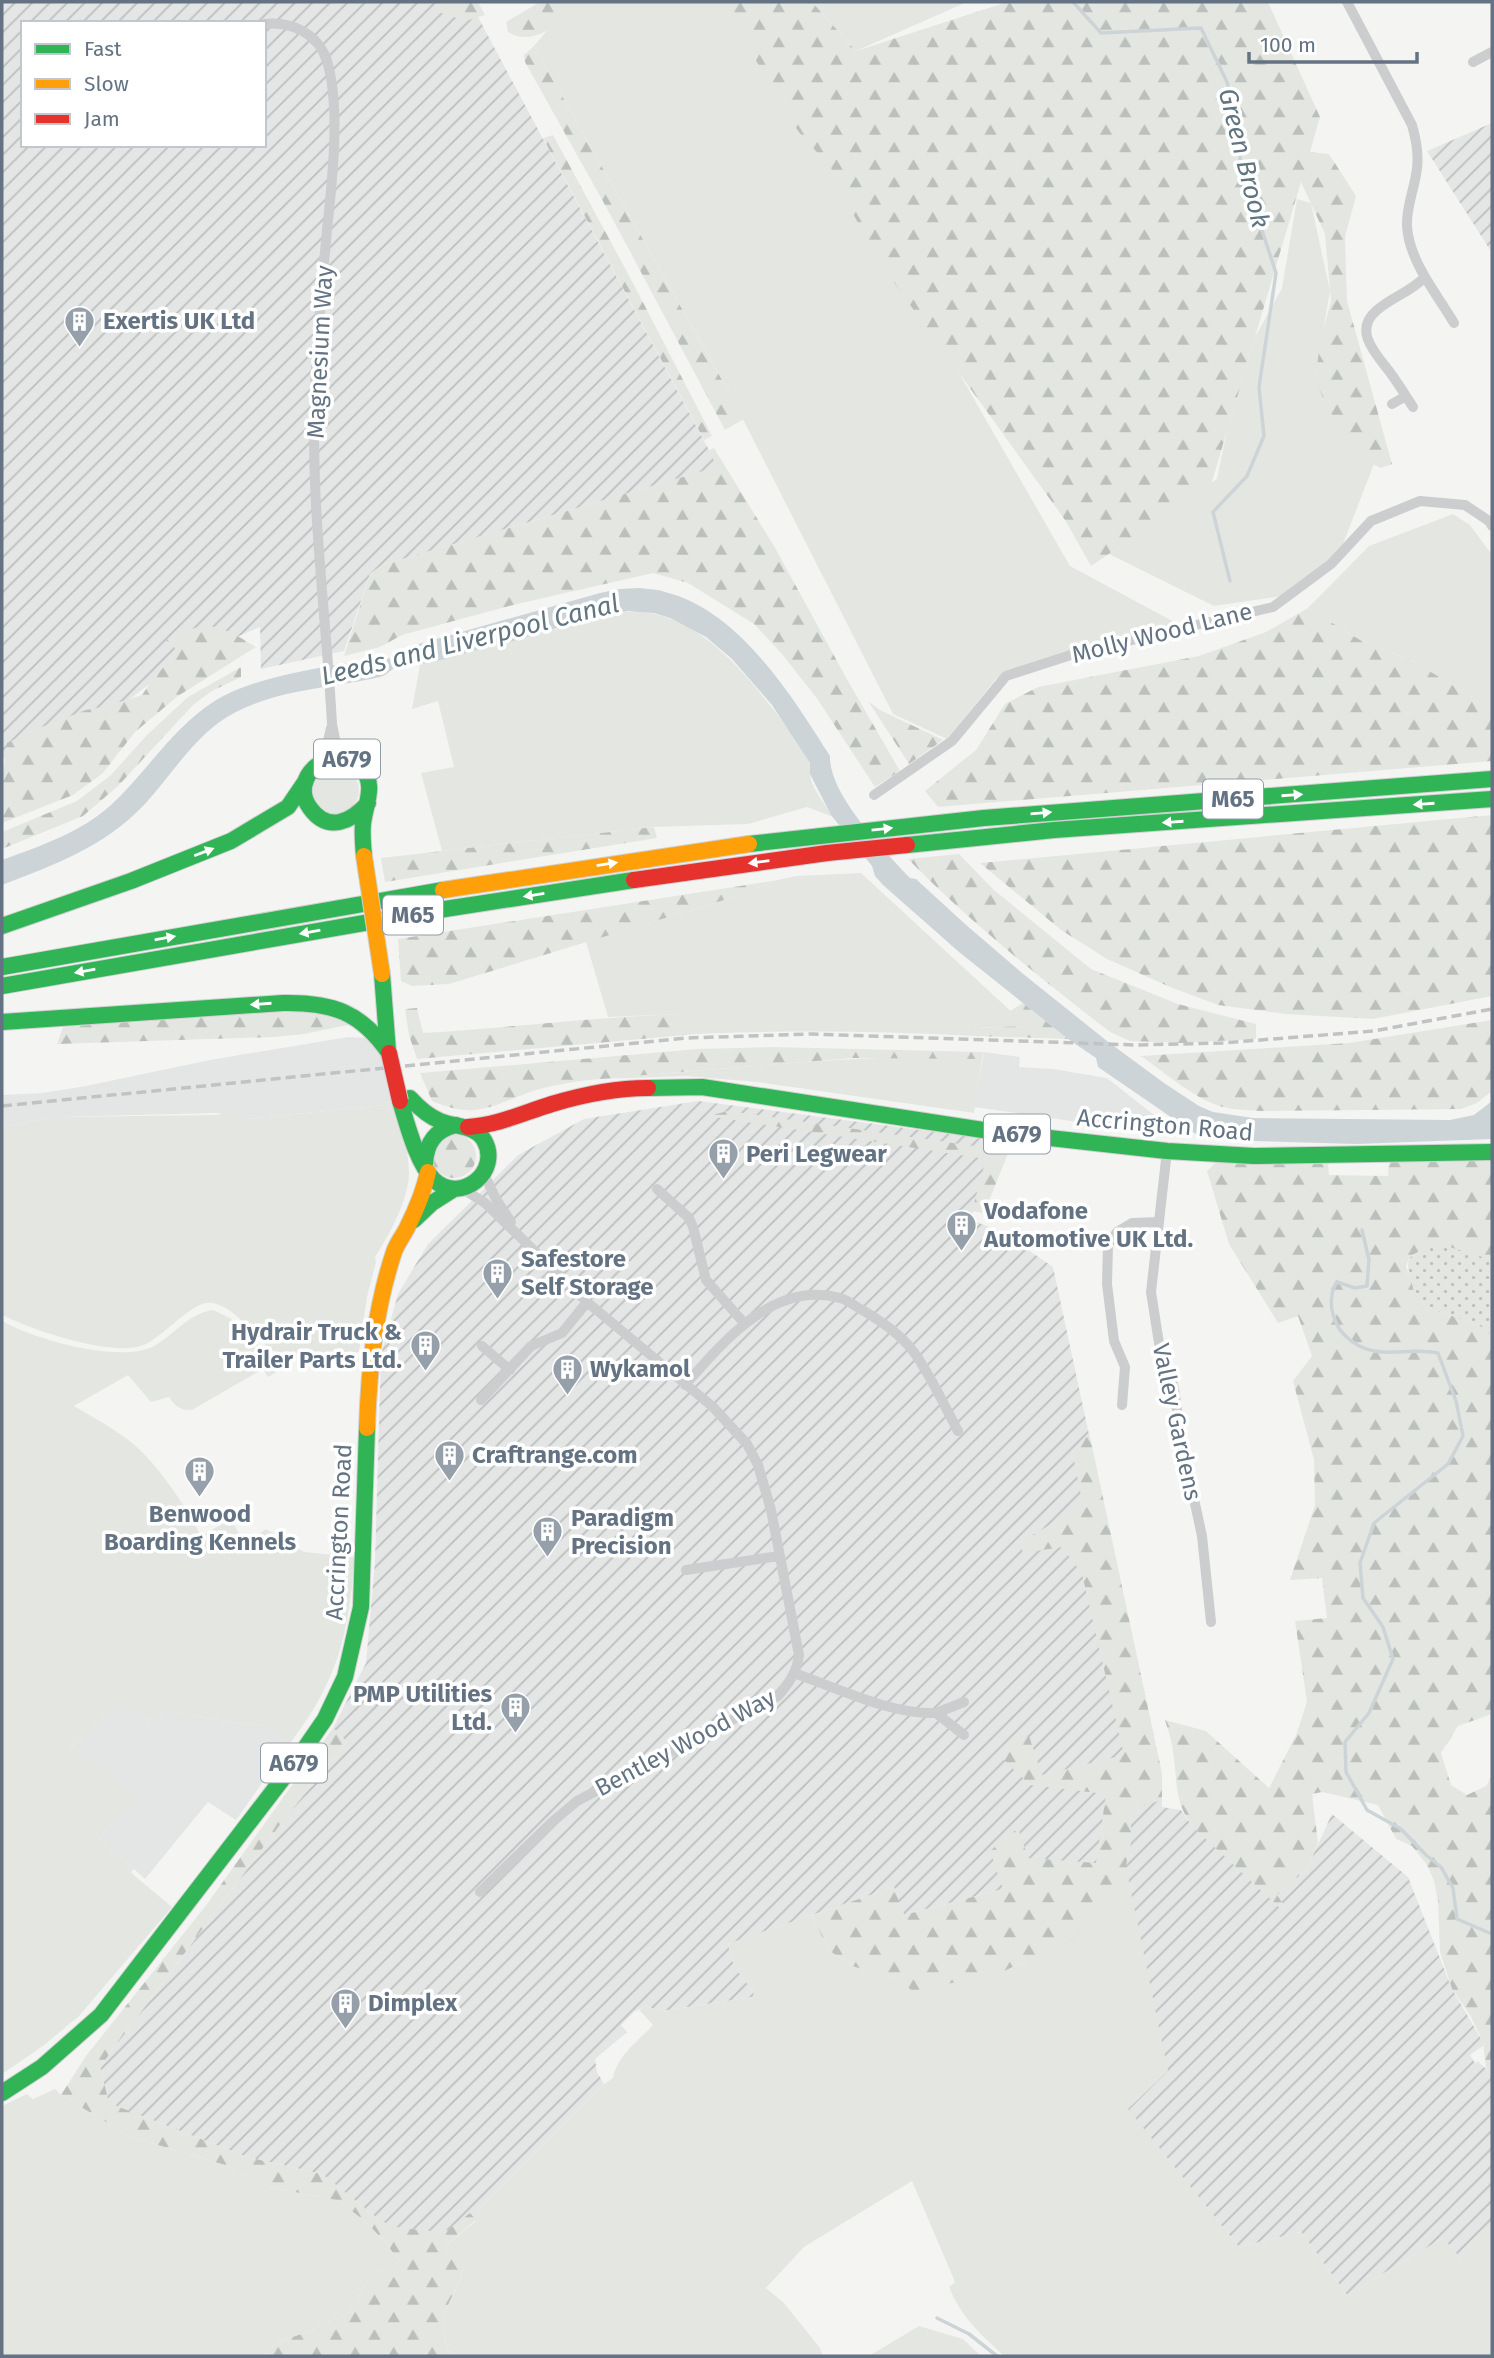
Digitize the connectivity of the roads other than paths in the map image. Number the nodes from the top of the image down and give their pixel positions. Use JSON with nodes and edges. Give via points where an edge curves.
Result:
{"nodes":[{"id":1,"x":1347,"y":2,"type":"edge"},
{"id":2,"x":266,"y":24,"type":"edge"},
{"id":3,"x":1492,"y":52,"type":"edge"},
{"id":4,"x":1473,"y":62,"type":"dead end"},
{"id":5,"x":1425,"y":277,"type":"junction"},
{"id":6,"x":1454,"y":323,"type":"dead end"},
{"id":7,"x":1406,"y":396,"type":"junction"},
{"id":8,"x":1392,"y":404,"type":"dead end"},
{"id":9,"x":1413,"y":407,"type":"dead end"},
{"id":10,"x":1492,"y":526,"type":"edge"},
{"id":11,"x":332,"y":724,"type":"junction"},
{"id":12,"x":346,"y":758,"type":"junction"},
{"id":13,"x":314,"y":766,"type":"junction"},
{"id":14,"x":1492,"y":779,"type":"edge"},
{"id":15,"x":305,"y":782,"type":"junction"},
{"id":16,"x":877,"y":793,"type":"dead end"},
{"id":17,"x":1492,"y":799,"type":"edge"},
{"id":18,"x":368,"y":803,"type":"junction"},
{"id":19,"x":333,"y":823,"type":"junction"},
{"id":20,"x":364,"y":856,"type":"junction"},
{"id":21,"x":2,"y":926,"type":"edge"},
{"id":22,"x":2,"y":967,"type":"edge"},
{"id":23,"x":2,"y":986,"type":"edge"},
{"id":24,"x":2,"y":1022,"type":"edge"},
{"id":25,"x":393,"y":1058,"type":"junction"},
{"id":26,"x":405,"y":1100,"type":"junction"},
{"id":27,"x":546,"y":1108,"type":"junction"},
{"id":28,"x":462,"y":1126,"type":"junction"},
{"id":29,"x":1167,"y":1151,"type":"junction"},
{"id":30,"x":1492,"y":1152,"type":"edge"},
{"id":31,"x":427,"y":1168,"type":"junction"},
{"id":32,"x":486,"y":1168,"type":"junction"},
{"id":33,"x":459,"y":1189,"type":"junction"},
{"id":34,"x":657,"y":1189,"type":"dead end"},
{"id":35,"x":1157,"y":1222,"type":"junction"},
{"id":36,"x":407,"y":1227,"type":"junction"},
{"id":37,"x":521,"y":1237,"type":"junction"},
{"id":38,"x":587,"y":1302,"type":"junction"},
{"id":39,"x":745,"y":1324,"type":"junction"},
{"id":40,"x":482,"y":1346,"type":"dead end"},
{"id":41,"x":510,"y":1370,"type":"junction"},
{"id":42,"x":685,"y":1385,"type":"junction"},
{"id":43,"x":481,"y":1400,"type":"dead end"},
{"id":44,"x":1122,"y":1405,"type":"dead end"},
{"id":45,"x":958,"y":1431,"type":"dead end"},
{"id":46,"x":779,"y":1556,"type":"junction"},
{"id":47,"x":686,"y":1570,"type":"dead end"},
{"id":48,"x":1211,"y":1622,"type":"dead end"},
{"id":49,"x":794,"y":1673,"type":"junction"},
{"id":50,"x":964,"y":1702,"type":"dead end"},
{"id":51,"x":936,"y":1713,"type":"junction"},
{"id":52,"x":964,"y":1735,"type":"dead end"},
{"id":53,"x":480,"y":1892,"type":"dead end"},
{"id":54,"x":2,"y":2093,"type":"edge"}],
"edges":[{"from":1,"to":5,"type":"street","via":[[1416,139],[1417,168],[1407,224]]},
{"from":2,"to":11,"type":"street","name":"Magnesium Way","via":[[297,27],[315,39],[327,61],[332,89],[333,171],[315,392],[317,540]]},
{"from":3,"to":4,"type":"street"},
{"from":5,"to":6,"type":"street"},
{"from":5,"to":7,"type":"street","via":[[1375,312],[1367,330],[1371,350]]},
{"from":7,"to":8,"type":"street"},
{"from":7,"to":9,"type":"street"},
{"from":10,"to":16,"type":"street","name":"Molly Wood Lane","via":[[1465,505],[1420,501],[1371,520],[1331,564],[1273,607],[1077,653],[1006,676],[952,741]]},
{"from":11,"to":12,"type":"street","name":"Magnesium Way","via":[[336,744]]},
{"from":11,"to":13,"type":"street","name":"Magnesium Way","via":[[327,745]]},
{"from":12,"to":13,"type":"main road","number":"A679","via":[[331,758]]},
{"from":12,"to":18,"type":"main road","number":"A679","via":[[358,764],[367,778]]},
{"from":13,"to":15,"type":"main road","number":"A679"},
{"from":22,"to":14,"type":"main road","number":"M65","one_way":true,"via":[[443,890],[814,836],[973,819]]},
{"from":15,"to":19,"type":"main road","number":"A679","via":[[304,793],[313,813]]},
{"from":21,"to":15,"type":"main road","one_way":true,"via":[[231,841],[288,807]]},
{"from":17,"to":23,"type":"main road","number":"M65","one_way":true,"via":[[979,837],[827,853],[458,907]]},
{"from":18,"to":19,"type":"main road","number":"A679","via":[[354,818]]},
{"from":18,"to":20,"type":"main road","number":"A679"},
{"from":19,"to":20,"type":"main road","number":"A679","via":[[353,839]]},
{"from":20,"to":25,"type":"main road","number":"A679","bridge":true},
{"from":25,"to":24,"type":"main road","one_way":true,"via":[[380,1038],[352,1014],[319,1002]]},
{"from":25,"to":26,"type":"main road","number":"A679","bridge":true},
{"from":26,"to":28,"type":"main road"},
{"from":26,"to":31,"type":"main road","number":"A679","via":[[414,1143]]},
{"from":27,"to":28,"type":"main road","name":"Accrington Road","number":"A679","via":[[492,1125]]},
{"from":27,"to":29,"type":"main road","name":"Accrington Road","number":"A679","via":[[608,1092],[702,1087],[996,1132]]},
{"from":27,"to":32,"type":"main road","name":"Accrington Road","number":"A679","via":[[506,1132]]},
{"from":28,"to":31,"type":"main road","number":"A679","via":[[447,1127],[431,1138],[425,1154]]},
{"from":28,"to":32,"type":"main road","via":[[484,1141]]},
{"from":29,"to":30,"type":"main road","name":"Accrington Road","number":"A679","via":[[1254,1156]]},
{"from":29,"to":35,"type":"street","name":"Valley Gardens"},
{"from":31,"to":33,"type":"main road","via":[[443,1186]]},
{"from":31,"to":36,"type":"main road","name":"Accrington Road","number":"A679","via":[[425,1186]]},
{"from":32,"to":33,"type":"main road","number":"A679","via":[[479,1181]]},
{"from":32,"to":37,"type":"street","name":"Bentley Wood Way","via":[[496,1199]]},
{"from":33,"to":36,"type":"main road","name":"Accrington Road","number":"A679","via":[[432,1203]]},
{"from":33,"to":37,"type":"street","name":"Bentley Wood Way","via":[[485,1203]]},
{"from":34,"to":39,"type":"street","via":[[689,1218],[706,1280]]},
{"from":35,"to":44,"type":"street","name":"Valley Gardens","via":[[1132,1223],[1117,1232],[1108,1245],[1114,1341],[1125,1367]]},
{"from":35,"to":48,"type":"street","name":"Valley Gardens","via":[[1151,1292],[1202,1535]]},
{"from":36,"to":54,"type":"main road","name":"Accrington Road","number":"A679","via":[[388,1268],[374,1335],[361,1608],[345,1677],[325,1719],[294,1764],[101,2015],[30,2078]]},
{"from":37,"to":38,"type":"street","name":"Bentley Wood Way"},
{"from":38,"to":41,"type":"street","via":[[562,1333],[531,1346]]},
{"from":38,"to":42,"type":"street","name":"Bentley Wood Way"},
{"from":39,"to":42,"type":"street"},
{"from":39,"to":45,"type":"street","via":[[785,1300],[817,1295],[842,1298],[885,1323],[914,1352]]},
{"from":40,"to":41,"type":"street"},
{"from":41,"to":43,"type":"street"},
{"from":42,"to":46,"type":"street","name":"Bentley Wood Way","via":[[747,1444],[771,1510]]},
{"from":46,"to":47,"type":"street"},
{"from":46,"to":49,"type":"street","name":"Bentley Wood Way","via":[[799,1655]]},
{"from":49,"to":51,"type":"street","via":[[918,1713]]},
{"from":49,"to":53,"type":"street","name":"Bentley Wood Way","via":[[778,1696],[577,1801]]},
{"from":50,"to":51,"type":"street"},
{"from":51,"to":52,"type":"street"}]}
